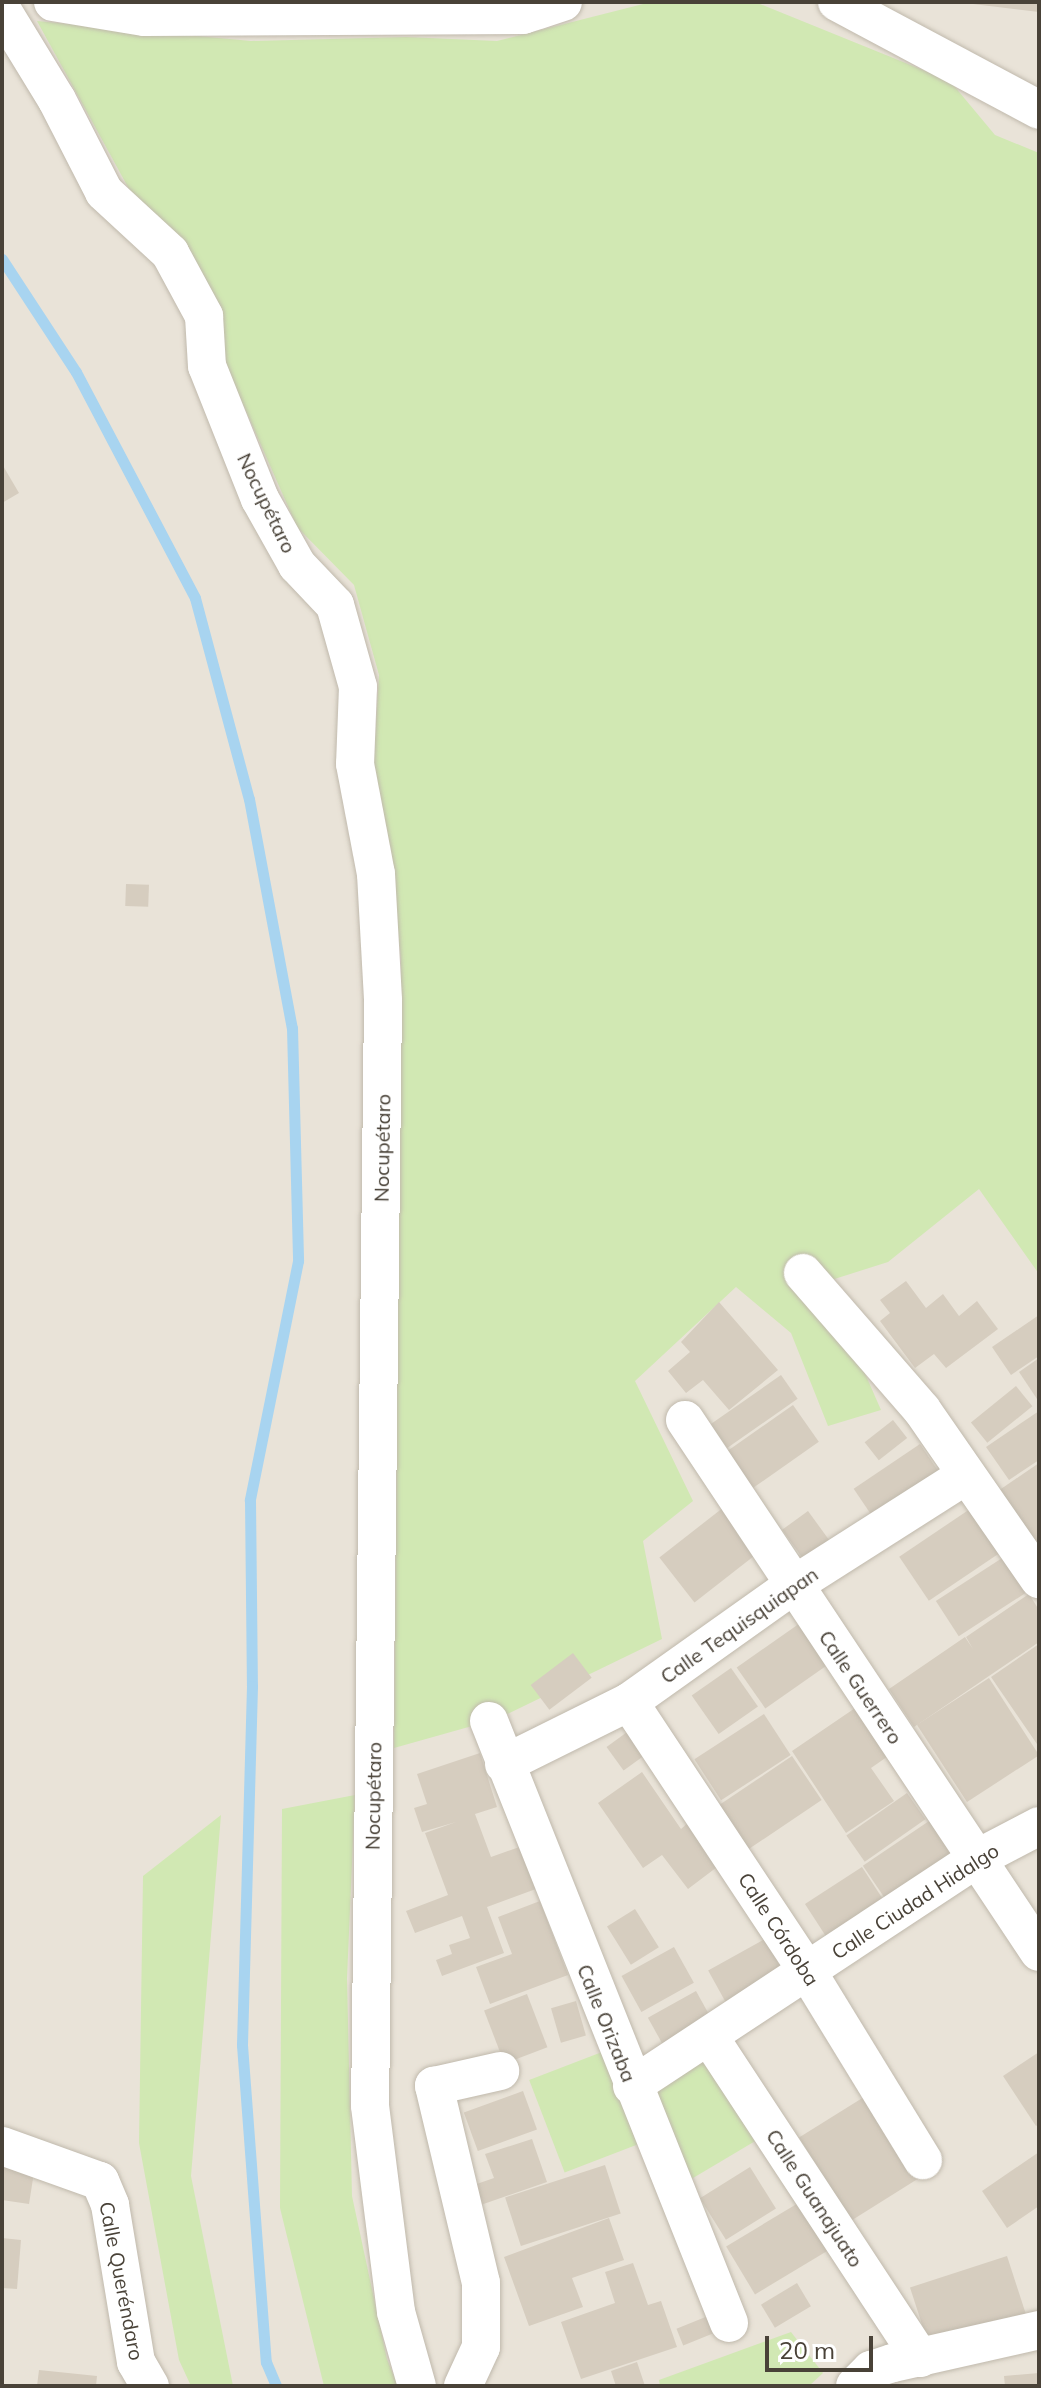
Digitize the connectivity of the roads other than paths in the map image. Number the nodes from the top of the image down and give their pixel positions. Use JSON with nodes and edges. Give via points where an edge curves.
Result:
{"nodes":[{"id":1,"x":53,"y":2,"type":"edge"},
{"id":2,"x":563,"y":2,"type":"edge"},
{"id":3,"x":837,"y":2,"type":"edge"},
{"id":4,"x":519,"y":8,"type":"edge"},
{"id":5,"x":2,"y":10,"type":"edge"},
{"id":6,"x":1039,"y":110,"type":"edge"},
{"id":7,"x":803,"y":1273,"type":"dead end"},
{"id":8,"x":685,"y":1420,"type":"dead end"},
{"id":9,"x":966,"y":1475,"type":"junction"},
{"id":10,"x":1039,"y":1579,"type":"edge"},
{"id":11,"x":792,"y":1586,"type":"junction"},
{"id":12,"x":629,"y":1702,"type":"junction"},
{"id":13,"x":489,"y":1721,"type":"dead end"},
{"id":14,"x":504,"y":1764,"type":"junction"},
{"id":15,"x":1039,"y":1826,"type":"edge"},
{"id":16,"x":976,"y":1859,"type":"junction"},
{"id":17,"x":1039,"y":1952,"type":"edge"},
{"id":18,"x":807,"y":1971,"type":"junction"},
{"id":19,"x":710,"y":2038,"type":"junction"},
{"id":20,"x":500,"y":2071,"type":"dead end"},
{"id":21,"x":632,"y":2086,"type":"junction"},
{"id":22,"x":2,"y":2146,"type":"edge"},
{"id":23,"x":923,"y":2160,"type":"dead end"},
{"id":24,"x":729,"y":2323,"type":"dead end"},
{"id":25,"x":1039,"y":2330,"type":"edge"},
{"id":26,"x":920,"y":2358,"type":"junction"},
{"id":27,"x":872,"y":2381,"type":"edge"},
{"id":28,"x":150,"y":2386,"type":"edge"},
{"id":29,"x":417,"y":2386,"type":"edge"},
{"id":30,"x":463,"y":2386,"type":"edge"}],
"edges":[{"from":1,"to":4,"type":"street","via":[[144,17]]},
{"from":2,"to":4,"type":"street"},
{"from":3,"to":6,"type":"street"},
{"from":5,"to":29,"type":"street","name":"Nocupétaro","via":[[104,192],[170,253],[204,316],[207,366],[260,499],[297,565],[335,605],[358,687],[355,764],[376,874],[383,1001],[370,2106],[396,2312]]},
{"from":7,"to":9,"type":"street","via":[[922,1410]]},
{"from":8,"to":11,"type":"street","name":"Calle Guerrero"},
{"from":9,"to":10,"type":"street"},
{"from":9,"to":11,"type":"street","name":"Calle Tequisquiapan"},
{"from":11,"to":12,"type":"street","name":"Calle Tequisquiapan"},
{"from":11,"to":16,"type":"street","name":"Calle Guerrero"},
{"from":12,"to":14,"type":"street","name":"Calle Tequisquiapan"},
{"from":12,"to":18,"type":"street","name":"Calle Córdoba"},
{"from":13,"to":14,"type":"street","name":"Calle Orizaba"},
{"from":14,"to":21,"type":"street","name":"Calle Orizaba"},
{"from":15,"to":16,"type":"street","name":"Calle Ciudad Hidalgo"},
{"from":16,"to":17,"type":"street","name":"Calle Guerrero"},
{"from":16,"to":18,"type":"street","name":"Calle Ciudad Hidalgo"},
{"from":18,"to":19,"type":"street","name":"Calle Ciudad Hidalgo"},
{"from":18,"to":23,"type":"street","name":"Calle Córdoba"},
{"from":19,"to":21,"type":"street","name":"Calle Ciudad Hidalgo"},
{"from":19,"to":26,"type":"street","name":"Calle Guanajuato"},
{"from":20,"to":30,"type":"street","via":[[434,2086],[481,2283],[481,2347]]},
{"from":21,"to":24,"type":"street","name":"Calle Orizaba"},
{"from":22,"to":28,"type":"street","name":"Calle Queréndaro","via":[[100,2181],[110,2205],[136,2362]]},
{"from":25,"to":26,"type":"street"},
{"from":26,"to":27,"type":"street"}]}
